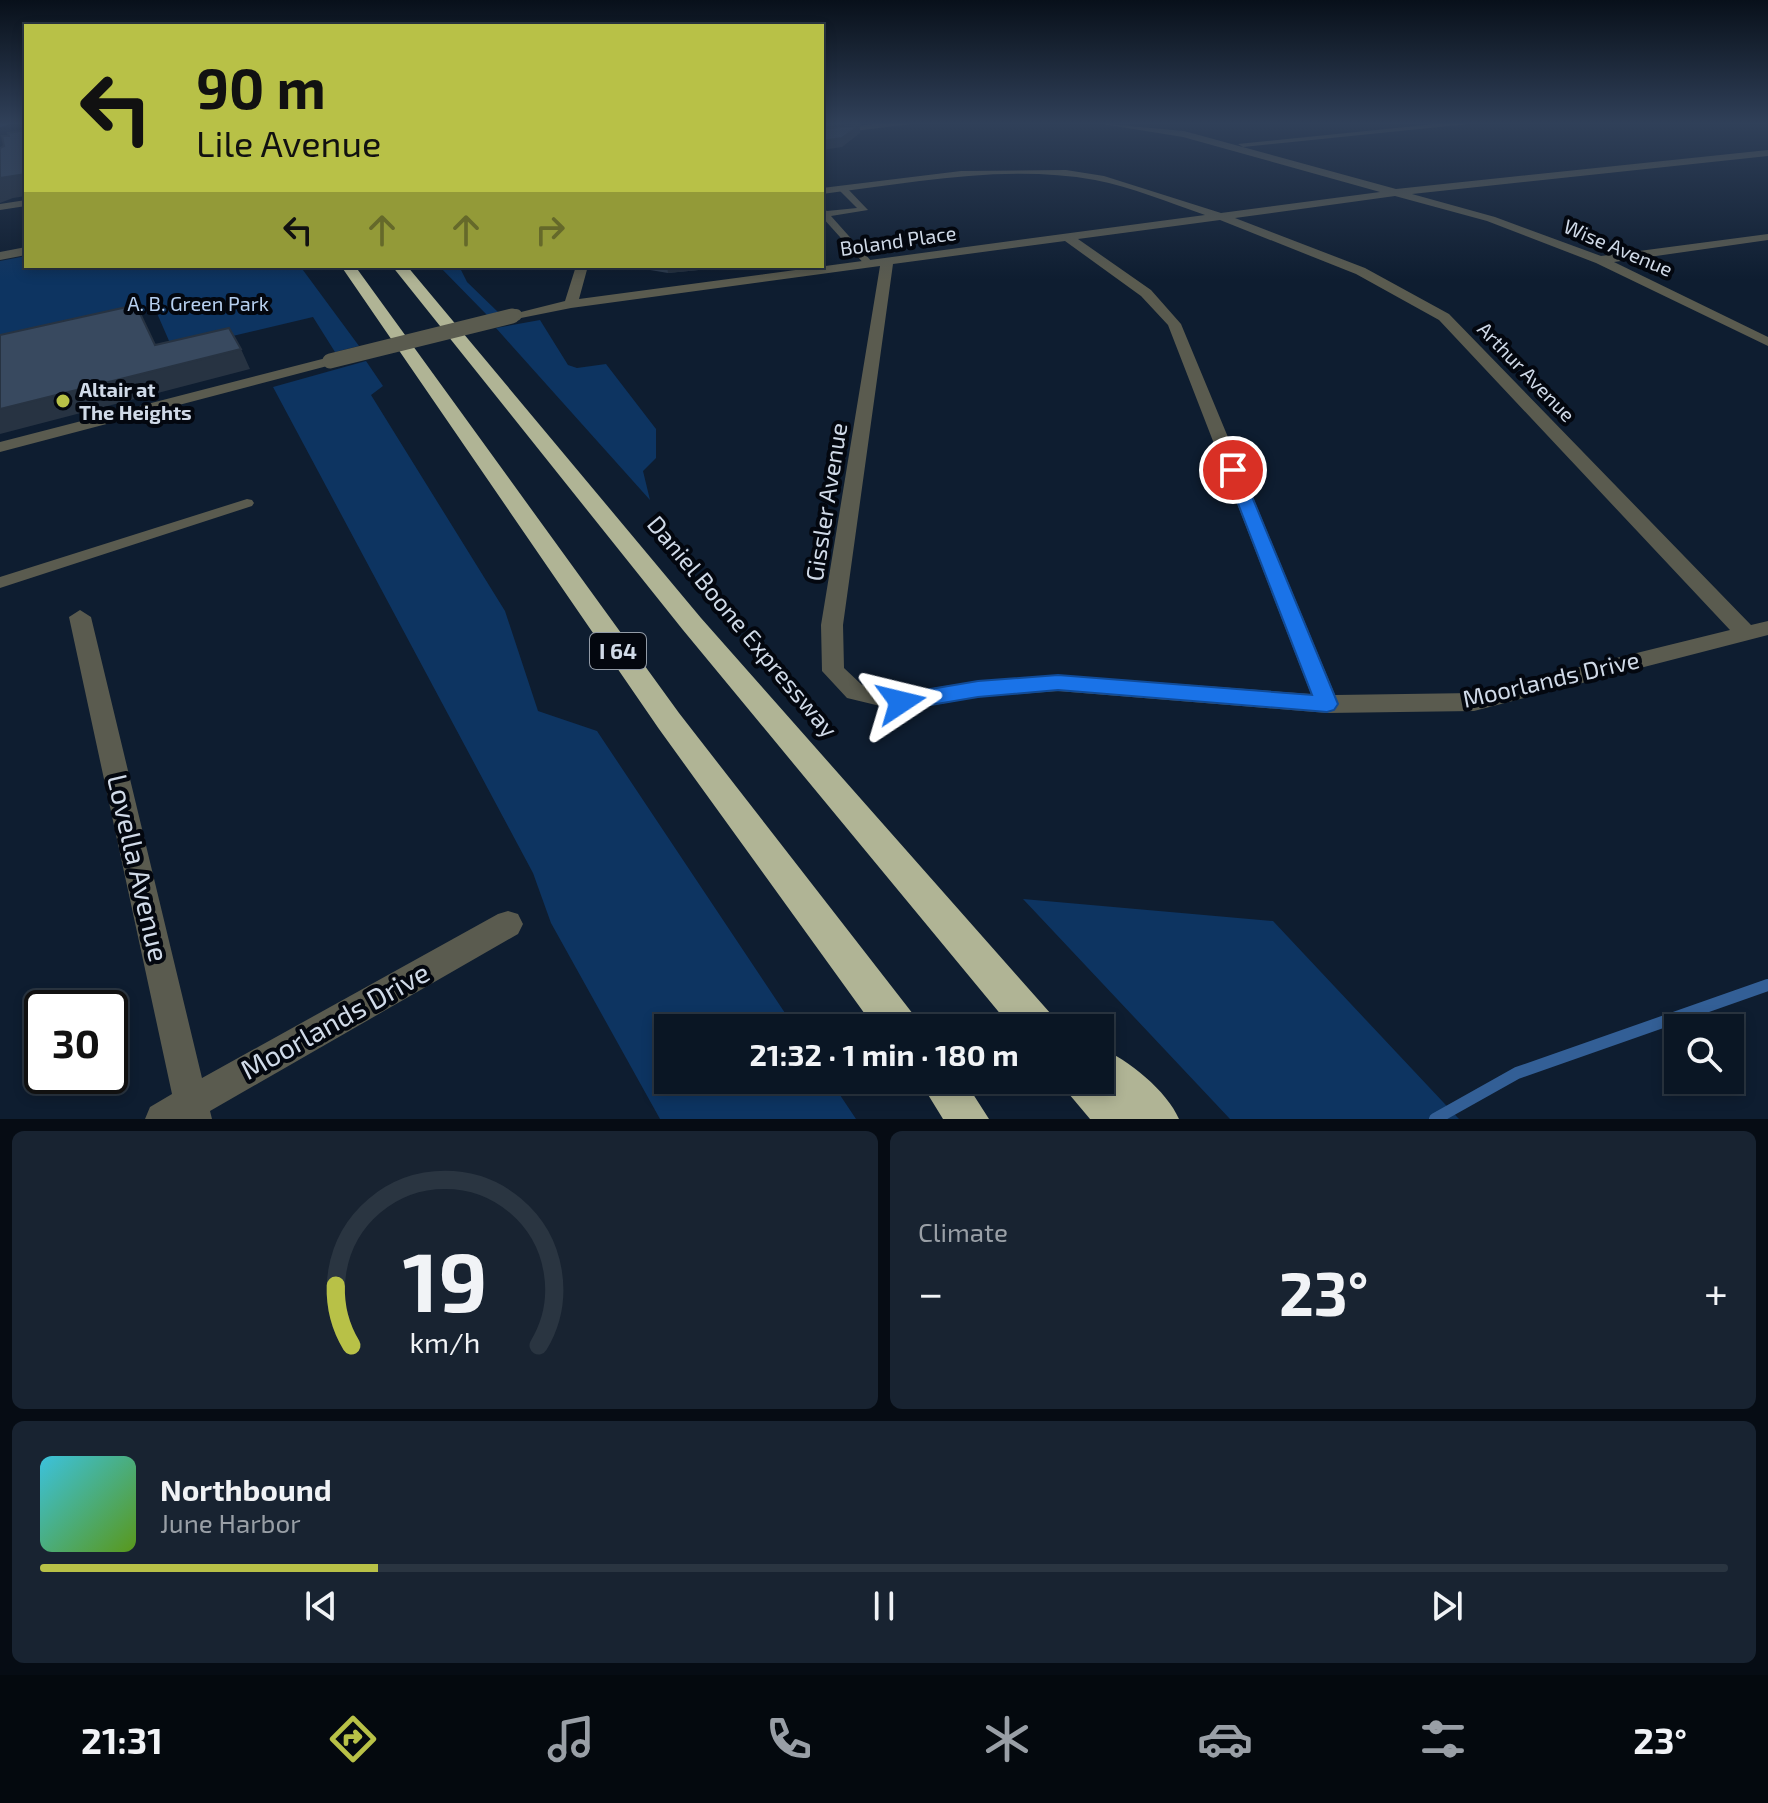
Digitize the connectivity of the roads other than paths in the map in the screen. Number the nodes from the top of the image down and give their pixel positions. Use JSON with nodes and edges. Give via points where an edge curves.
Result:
{"nodes":[{"id":1,"x":988,"y":175,"type":"edge"},
{"id":2,"x":1080,"y":175,"type":"edge"},
{"id":3,"x":1338,"y":175,"type":"edge"},
{"id":4,"x":1558,"y":175,"type":"edge"},
{"id":5,"x":843,"y":189,"type":"junction"},
{"id":6,"x":824,"y":191,"type":"edge"},
{"id":7,"x":1400,"y":192,"type":"junction"},
{"id":8,"x":24,"y":203,"type":"edge"},
{"id":9,"x":0,"y":207,"type":"edge"},
{"id":10,"x":824,"y":213,"type":"edge"},
{"id":11,"x":824,"y":214,"type":"edge"},
{"id":12,"x":1221,"y":217,"type":"junction"},
{"id":13,"x":1768,"y":237,"type":"edge"},
{"id":14,"x":1069,"y":238,"type":"junction"},
{"id":15,"x":24,"y":251,"type":"edge"},
{"id":16,"x":0,"y":256,"type":"edge"},
{"id":17,"x":1600,"y":260,"type":"junction"},
{"id":18,"x":878,"y":264,"type":"junction"},
{"id":19,"x":349,"y":268,"type":"edge"},
{"id":20,"x":401,"y":268,"type":"edge"},
{"id":21,"x":581,"y":268,"type":"edge"},
{"id":22,"x":571,"y":304,"type":"junction"},
{"id":23,"x":1768,"y":342,"type":"edge"},
{"id":24,"x":0,"y":447,"type":"edge"},
{"id":25,"x":247,"y":503,"type":"dead end"},
{"id":26,"x":0,"y":583,"type":"edge"},
{"id":27,"x":80,"y":617,"type":"dead end"},
{"id":28,"x":1757,"y":631,"type":"edge"},
{"id":29,"x":901,"y":702,"type":"joint"},
{"id":30,"x":1327,"y":704,"type":"junction"},
{"id":31,"x":508,"y":924,"type":"dead end"},
{"id":32,"x":974,"y":956,"type":"junction"},
{"id":33,"x":889,"y":1014,"type":"edge"},
{"id":34,"x":1025,"y":1014,"type":"edge"},
{"id":35,"x":1039,"y":1014,"type":"edge"},
{"id":36,"x":1114,"y":1080,"type":"edge"},
{"id":37,"x":949,"y":1094,"type":"edge"},
{"id":38,"x":1095,"y":1094,"type":"edge"},
{"id":39,"x":193,"y":1111,"type":"edge"},
{"id":40,"x":162,"y":1119,"type":"edge"},
{"id":41,"x":968,"y":1119,"type":"edge"},
{"id":42,"x":1117,"y":1119,"type":"edge"},
{"id":43,"x":1158,"y":1119,"type":"edge"}],
"edges":[{"from":1,"to":5,"type":"street","name":"Arthur Avenue"},
{"from":2,"to":12,"type":"street","name":"Arthur Avenue"},
{"from":3,"to":7,"type":"street","name":"Wise Avenue"},
{"from":4,"to":7,"type":"street","name":"Boland Place"},
{"from":5,"to":6,"type":"street","name":"Arthur Avenue"},
{"from":5,"to":10,"type":"lane","via":[[864,210]]},
{"from":7,"to":12,"type":"street","name":"Boland Place"},
{"from":7,"to":17,"type":"street","name":"Wise Avenue"},
{"from":8,"to":9,"type":"lane"},
{"from":11,"to":18,"type":"lane"},
{"from":12,"to":14,"type":"street","name":"Boland Place"},
{"from":12,"to":28,"type":"street","name":"Arthur Avenue","via":[[1345,261],[1444,317]]},
{"from":13,"to":17,"type":"street"},
{"from":14,"to":18,"type":"street","name":"Boland Place"},
{"from":14,"to":30,"type":"street","via":[[1146,293],[1174,324]]},
{"from":15,"to":16,"type":"street"},
{"from":17,"to":23,"type":"street","name":"Wise Avenue"},
{"from":18,"to":22,"type":"street","name":"Boland Place"},
{"from":18,"to":29,"type":"street","name":"Gissler Avenue","via":[[832,625],[833,671],[855,692]]},
{"from":19,"to":33,"type":"highway","number":"I 64","via":[[661,710]]},
{"from":20,"to":32,"type":"highway","name":"Daniel Boone Expressway","via":[[692,624]]},
{"from":21,"to":22,"type":"street"},
{"from":22,"to":24,"type":"street","name":"Boland Place","bridge":true},
{"from":25,"to":26,"type":"lane"},
{"from":27,"to":39,"type":"street","name":"Lovella Avenue"},
{"from":28,"to":30,"type":"street","name":"Moorlands Drive","via":[[1474,702]]},
{"from":29,"to":30,"type":"street","name":"Moorlands Drive","via":[[1058,683]]},
{"from":31,"to":39,"type":"street","name":"Moorlands Drive"},
{"from":32,"to":34,"type":"highway","name":"Daniel Boone Expressway"},
{"from":32,"to":35,"type":"highway"},
{"from":36,"to":43,"type":"highway"},
{"from":37,"to":41,"type":"highway"},
{"from":38,"to":42,"type":"highway"},
{"from":39,"to":40,"type":"street","name":"Moorlands Drive"}]}
